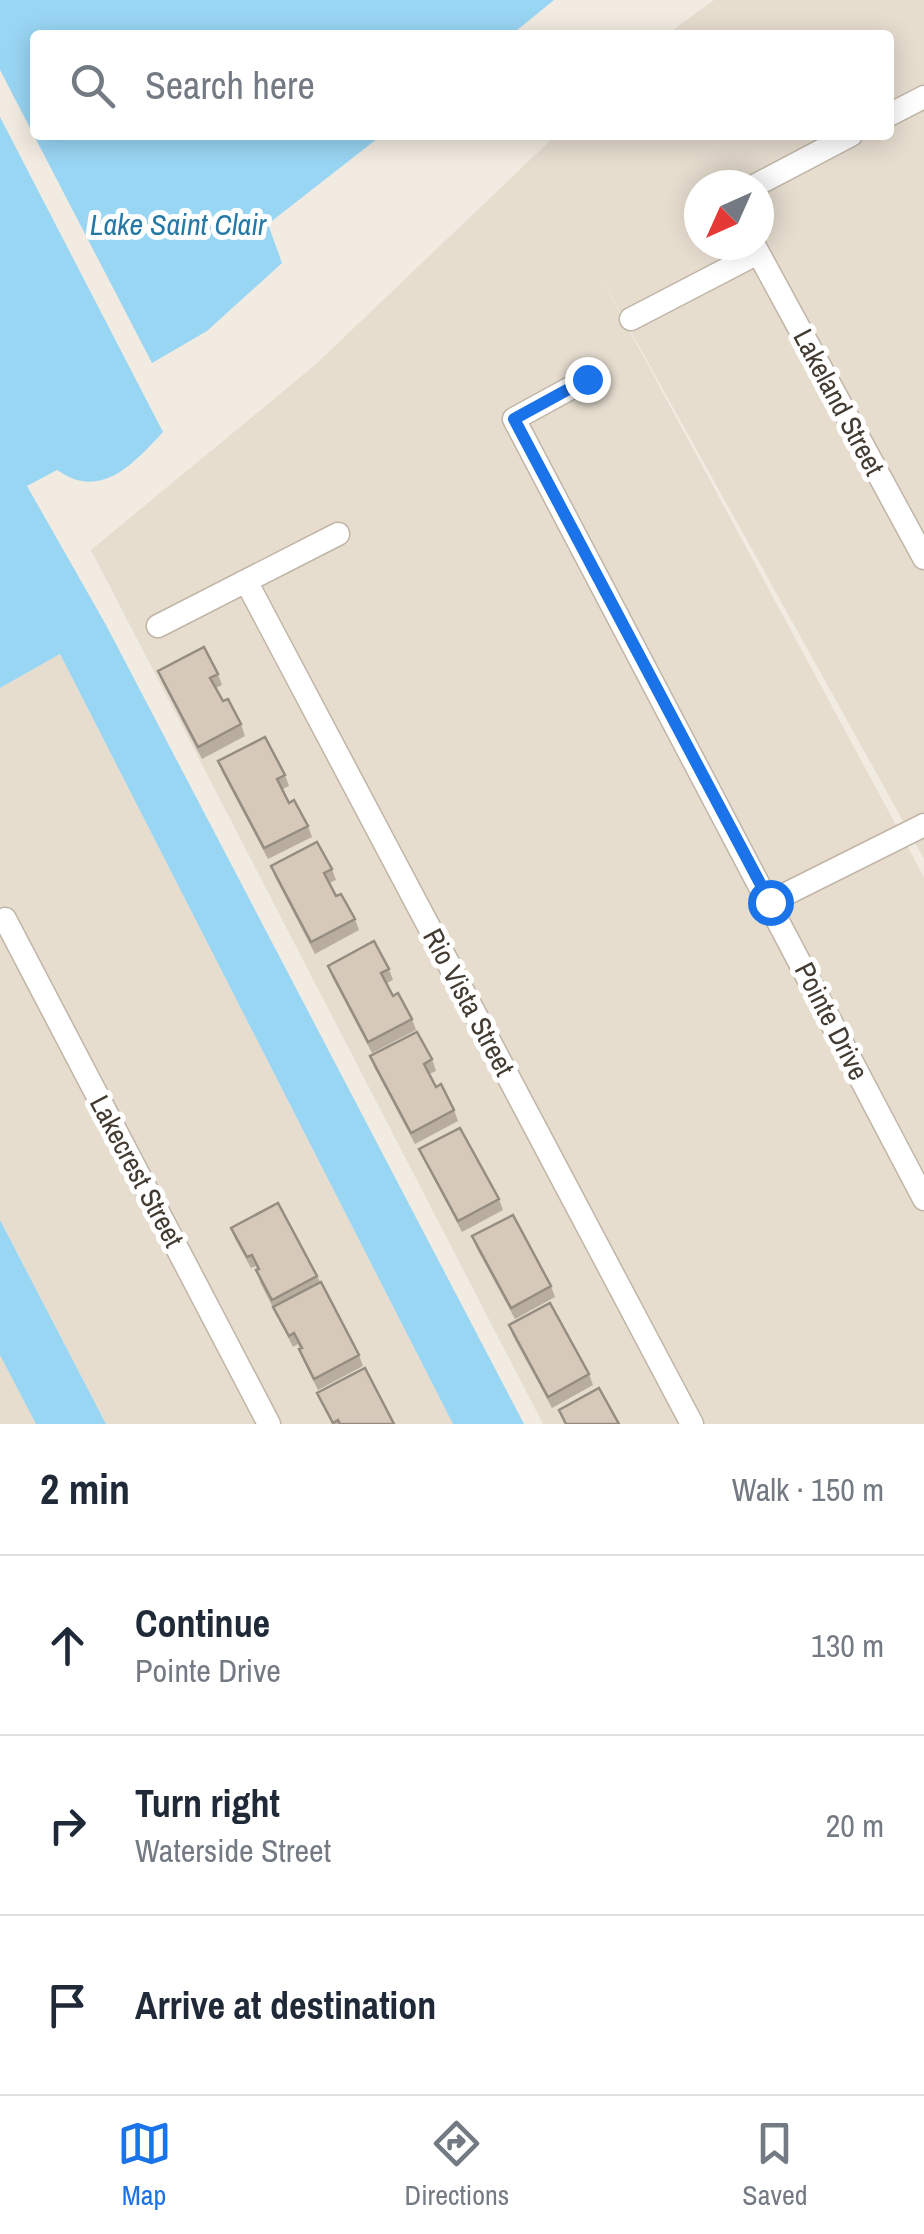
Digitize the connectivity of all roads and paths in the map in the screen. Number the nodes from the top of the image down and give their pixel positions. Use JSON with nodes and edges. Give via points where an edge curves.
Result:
{"nodes":[{"id":1,"x":924,"y":97,"type":"edge"},
{"id":2,"x":894,"y":112,"type":"edge"},
{"id":3,"x":842,"y":140,"type":"edge"},
{"id":4,"x":774,"y":176,"type":"edge"},
{"id":5,"x":736,"y":260,"type":"edge"},
{"id":6,"x":762,"y":260,"type":"edge"},
{"id":7,"x":630,"y":320,"type":"dead end"},
{"id":8,"x":587,"y":379,"type":"dead end"},
{"id":9,"x":338,"y":534,"type":"dead end"},
{"id":10,"x":924,"y":558,"type":"edge"},
{"id":11,"x":246,"y":580,"type":"junction"},
{"id":12,"x":158,"y":626,"type":"dead end"},
{"id":13,"x":924,"y":824,"type":"edge"},
{"id":14,"x":770,"y":902,"type":"junction"},
{"id":15,"x":5,"y":919,"type":"dead end"},
{"id":16,"x":924,"y":1199,"type":"edge"},
{"id":17,"x":269,"y":1424,"type":"edge"},
{"id":18,"x":692,"y":1424,"type":"edge"}],
"edges":[{"from":1,"to":2,"type":"street"},
{"from":3,"to":4,"type":"street"},
{"from":5,"to":7,"type":"street"},
{"from":6,"to":10,"type":"street","name":"Lakeland Street"},
{"from":8,"to":14,"type":"street","name":"Pointe Drive","via":[[514,419]]},
{"from":9,"to":11,"type":"street"},
{"from":11,"to":12,"type":"street"},
{"from":11,"to":18,"type":"street","name":"Rio Vista Street"},
{"from":13,"to":14,"type":"street"},
{"from":14,"to":16,"type":"street","name":"Pointe Drive"},
{"from":15,"to":17,"type":"street","name":"Lakecrest Street"}]}
